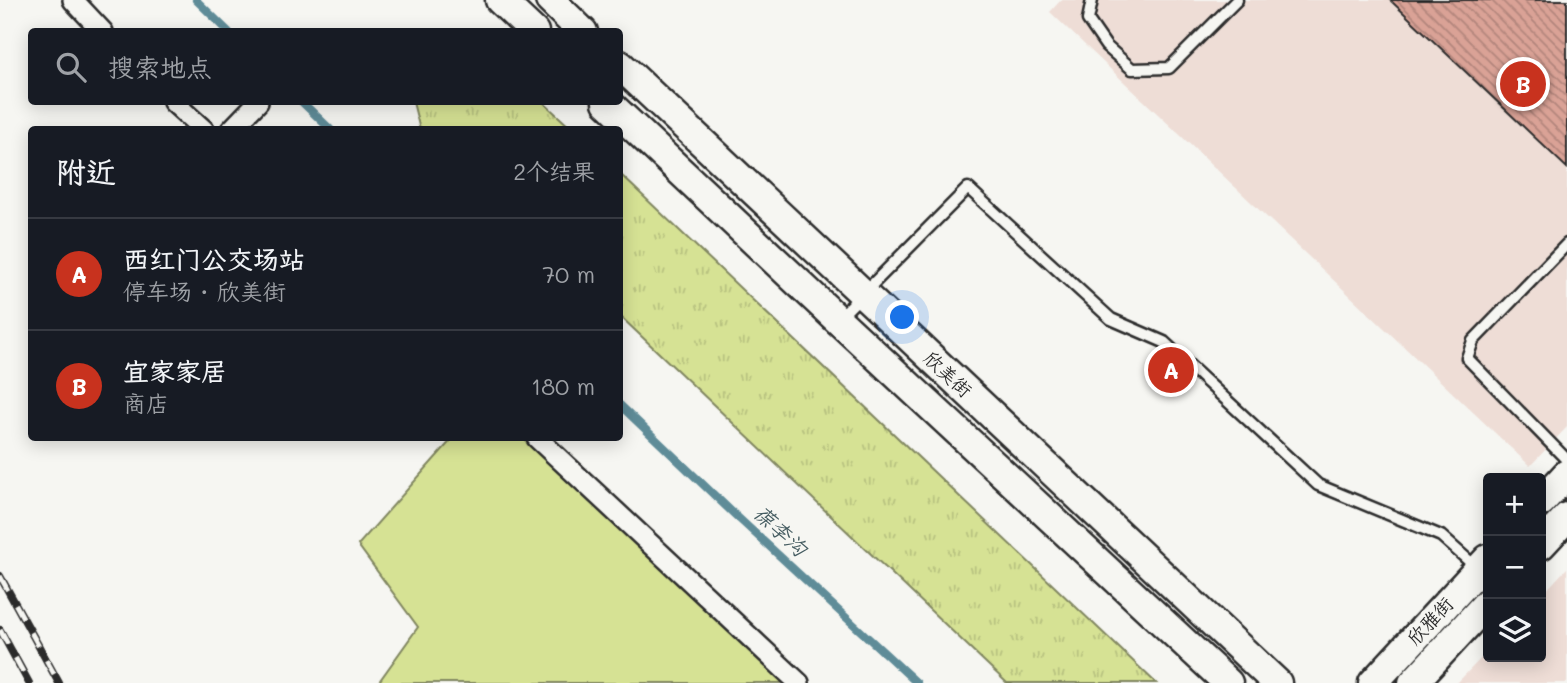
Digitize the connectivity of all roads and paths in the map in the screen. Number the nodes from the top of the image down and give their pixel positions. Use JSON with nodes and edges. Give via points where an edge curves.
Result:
{"nodes":[{"id":1,"x":73,"y":0,"type":"edge"},
{"id":2,"x":500,"y":0,"type":"edge"},
{"id":3,"x":550,"y":0,"type":"edge"},
{"id":4,"x":1092,"y":0,"type":"edge"},
{"id":5,"x":1237,"y":0,"type":"edge"},
{"id":6,"x":99,"y":28,"type":"edge"},
{"id":7,"x":530,"y":28,"type":"edge"},
{"id":8,"x":579,"y":28,"type":"edge"},
{"id":9,"x":623,"y":68,"type":"edge"},
{"id":10,"x":176,"y":105,"type":"edge"},
{"id":11,"x":255,"y":105,"type":"edge"},
{"id":12,"x":610,"y":105,"type":"edge"},
{"id":13,"x":200,"y":126,"type":"edge"},
{"id":14,"x":235,"y":126,"type":"edge"},
{"id":15,"x":1567,"y":244,"type":"edge"},
{"id":16,"x":863,"y":294,"type":"junction"},
{"id":17,"x":838,"y":320,"type":"junction"},
{"id":18,"x":540,"y":441,"type":"edge"},
{"id":19,"x":1567,"y":460,"type":"edge"},
{"id":20,"x":1567,"y":474,"type":"edge"},
{"id":21,"x":1546,"y":497,"type":"edge"},
{"id":22,"x":1567,"y":517,"type":"edge"},
{"id":23,"x":1546,"y":540,"type":"edge"},
{"id":24,"x":1483,"y":564,"type":"edge"},
{"id":25,"x":1483,"y":607,"type":"edge"},
{"id":26,"x":799,"y":683,"type":"edge"},
{"id":27,"x":1228,"y":683,"type":"edge"},
{"id":28,"x":1277,"y":683,"type":"edge"},
{"id":29,"x":1373,"y":683,"type":"edge"},
{"id":30,"x":1413,"y":683,"type":"edge"}],
"edges":[{"from":1,"to":6,"type":"street"},
{"from":2,"to":7,"type":"street"},
{"from":3,"to":8,"type":"street"},
{"from":4,"to":5,"type":"lane","via":[[1088,20],[1106,46],[1132,69],[1169,68]]},
{"from":9,"to":16,"type":"street","name":"欣美街"},
{"from":10,"to":13,"type":"street"},
{"from":11,"to":14,"type":"street"},
{"from":12,"to":17,"type":"street","name":"欣美街"},
{"from":15,"to":19,"type":"lane","via":[[1473,341],[1467,358]]},
{"from":16,"to":17,"type":"lane"},
{"from":16,"to":24,"type":"lane","via":[[968,188],[1111,320],[1164,342],[1318,485],[1441,536]]},
{"from":16,"to":28,"type":"street","name":"欣美街"},
{"from":17,"to":27,"type":"street","name":"欣美街"},
{"from":18,"to":26,"type":"street"},
{"from":20,"to":21,"type":"street"},
{"from":22,"to":23,"type":"street"},
{"from":24,"to":29,"type":"street","name":"欣雅街"},
{"from":25,"to":30,"type":"street","name":"欣雅街"}]}
